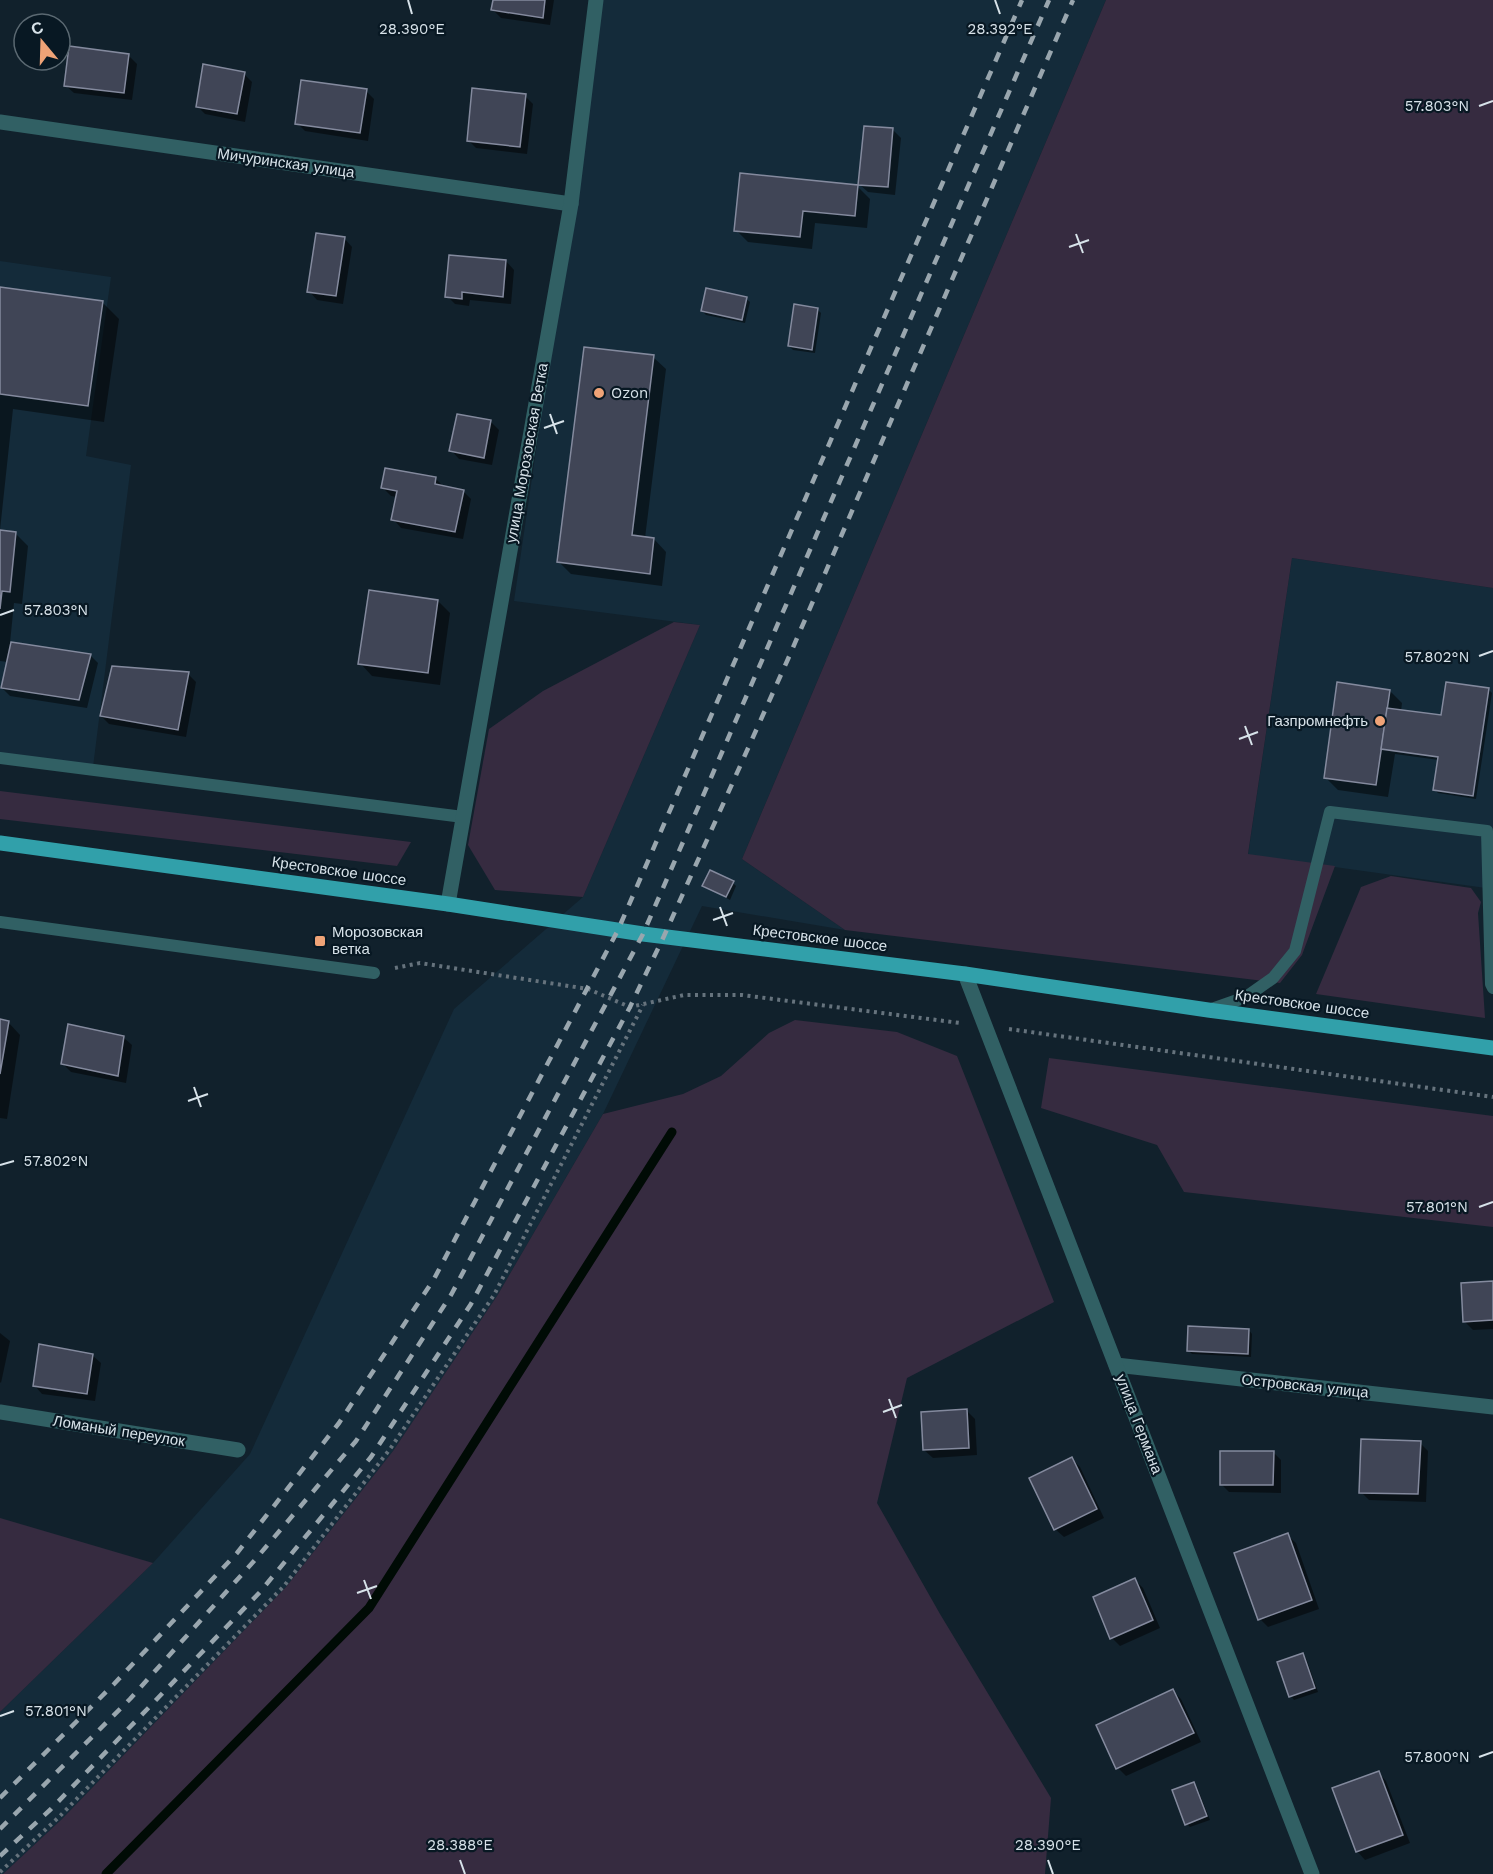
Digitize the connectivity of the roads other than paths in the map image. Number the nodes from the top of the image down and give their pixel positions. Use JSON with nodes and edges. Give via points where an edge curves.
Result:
{"nodes":[{"id":1,"x":596,"y":0,"type":"edge"},
{"id":2,"x":0,"y":122,"type":"edge"},
{"id":3,"x":571,"y":204,"type":"junction"},
{"id":4,"x":0,"y":758,"type":"edge"},
{"id":5,"x":463,"y":817,"type":"junction"},
{"id":6,"x":0,"y":843,"type":"edge"},
{"id":7,"x":448,"y":904,"type":"junction"},
{"id":8,"x":0,"y":922,"type":"edge"},
{"id":9,"x":374,"y":973,"type":"road end"},
{"id":10,"x":965,"y":974,"type":"junction"},
{"id":11,"x":1493,"y":988,"type":"edge"},
{"id":12,"x":1208,"y":1010,"type":"junction"},
{"id":13,"x":1493,"y":1048,"type":"edge"},
{"id":14,"x":1116,"y":1365,"type":"junction"},
{"id":15,"x":1493,"y":1407,"type":"edge"},
{"id":16,"x":0,"y":1412,"type":"edge"},
{"id":17,"x":238,"y":1450,"type":"dead end"},
{"id":18,"x":1312,"y":1874,"type":"edge"}],
"edges":[{"from":1,"to":3,"type":"street","name":"улица Морозовская Ветка"},
{"from":2,"to":3,"type":"street","name":"Мичуринская улица"},
{"from":3,"to":5,"type":"street","name":"улица Морозовская Ветка"},
{"from":4,"to":5,"type":"lane"},
{"from":5,"to":7,"type":"street","name":"улица Морозовская Ветка"},
{"from":6,"to":7,"type":"main road","name":"Крестовское шоссе"},
{"from":7,"to":10,"type":"main road","name":"Крестовское шоссе","via":[[643,934]]},
{"from":8,"to":9,"type":"lane"},
{"from":10,"to":12,"type":"main road","name":"Крестовское шоссе"},
{"from":10,"to":14,"type":"street","name":"улица Германа"},
{"from":11,"to":12,"type":"lane","via":[[1487,831],[1330,812],[1295,951],[1273,978],[1246,997]]},
{"from":12,"to":13,"type":"main road","name":"Крестовское шоссе"},
{"from":14,"to":15,"type":"street","name":"Островская улица"},
{"from":14,"to":18,"type":"street","name":"улица Германа"},
{"from":16,"to":17,"type":"street","name":"Ломаный переулок"}]}
